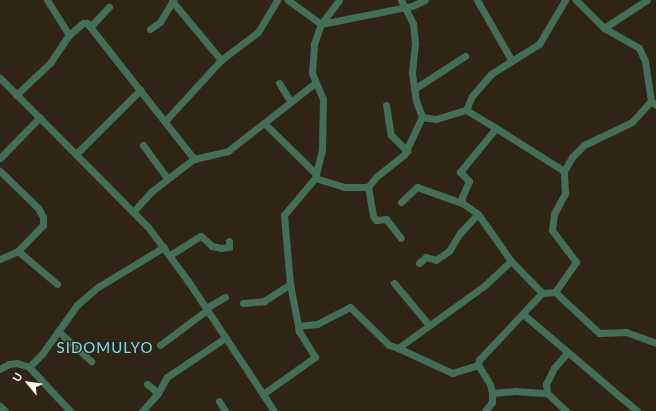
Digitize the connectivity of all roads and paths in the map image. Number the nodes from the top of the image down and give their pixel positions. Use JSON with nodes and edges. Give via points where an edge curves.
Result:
{"nodes":[{"id":1,"x":47,"y":0,"type":"edge"},
{"id":2,"x":173,"y":0,"type":"edge"},
{"id":3,"x":277,"y":0,"type":"edge"},
{"id":4,"x":288,"y":0,"type":"edge"},
{"id":5,"x":339,"y":0,"type":"edge"},
{"id":6,"x":401,"y":0,"type":"edge"},
{"id":7,"x":425,"y":0,"type":"edge"},
{"id":8,"x":477,"y":0,"type":"edge"},
{"id":9,"x":565,"y":0,"type":"edge"},
{"id":10,"x":576,"y":0,"type":"edge"},
{"id":11,"x":646,"y":0,"type":"edge"},
{"id":12,"x":110,"y":6,"type":"dead end"},
{"id":13,"x":405,"y":7,"type":"junction"},
{"id":14,"x":321,"y":24,"type":"junction"},
{"id":15,"x":92,"y":25,"type":"junction"},
{"id":16,"x":604,"y":28,"type":"junction"},
{"id":17,"x":150,"y":29,"type":"dead end"},
{"id":18,"x":69,"y":35,"type":"junction"},
{"id":19,"x":465,"y":56,"type":"dead end"},
{"id":20,"x":221,"y":60,"type":"junction"},
{"id":21,"x":512,"y":61,"type":"junction"},
{"id":22,"x":0,"y":78,"type":"edge"},
{"id":23,"x":279,"y":83,"type":"dead end"},
{"id":24,"x":315,"y":83,"type":"junction"},
{"id":25,"x":140,"y":90,"type":"junction"},
{"id":26,"x":414,"y":90,"type":"junction"},
{"id":27,"x":16,"y":95,"type":"junction"},
{"id":28,"x":291,"y":102,"type":"junction"},
{"id":29,"x":654,"y":103,"type":"edge"},
{"id":30,"x":386,"y":105,"type":"dead end"},
{"id":31,"x":466,"y":110,"type":"junction"},
{"id":32,"x":40,"y":118,"type":"junction"},
{"id":33,"x":422,"y":118,"type":"junction"},
{"id":34,"x":166,"y":120,"type":"junction"},
{"id":35,"x":264,"y":123,"type":"junction"},
{"id":36,"x":496,"y":128,"type":"junction"},
{"id":37,"x":143,"y":145,"type":"dead end"},
{"id":38,"x":407,"y":151,"type":"junction"},
{"id":39,"x":76,"y":154,"type":"junction"},
{"id":40,"x":0,"y":158,"type":"edge"},
{"id":41,"x":194,"y":159,"type":"junction"},
{"id":42,"x":0,"y":171,"type":"edge"},
{"id":43,"x":564,"y":171,"type":"junction"},
{"id":44,"x":315,"y":176,"type":"junction"},
{"id":45,"x":167,"y":178,"type":"junction"},
{"id":46,"x":368,"y":187,"type":"junction"},
{"id":47,"x":401,"y":202,"type":"dead end"},
{"id":48,"x":462,"y":203,"type":"junction"},
{"id":49,"x":133,"y":212,"type":"junction"},
{"id":50,"x":478,"y":214,"type":"junction"},
{"id":51,"x":401,"y":238,"type":"dead end"},
{"id":52,"x":229,"y":241,"type":"dead end"},
{"id":53,"x":164,"y":247,"type":"junction"},
{"id":54,"x":18,"y":250,"type":"junction"},
{"id":55,"x":170,"y":255,"type":"junction"},
{"id":56,"x":0,"y":259,"type":"edge"},
{"id":57,"x":511,"y":261,"type":"junction"},
{"id":58,"x":419,"y":263,"type":"dead end"},
{"id":59,"x":394,"y":283,"type":"dead end"},
{"id":60,"x":57,"y":284,"type":"dead end"},
{"id":61,"x":290,"y":284,"type":"junction"},
{"id":62,"x":555,"y":292,"type":"junction"},
{"id":63,"x":542,"y":293,"type":"junction"},
{"id":64,"x":225,"y":297,"type":"dead end"},
{"id":65,"x":243,"y":303,"type":"dead end"},
{"id":66,"x":206,"y":309,"type":"junction"},
{"id":67,"x":522,"y":314,"type":"junction"},
{"id":68,"x":429,"y":325,"type":"junction"},
{"id":69,"x":298,"y":326,"type":"junction"},
{"id":70,"x":58,"y":331,"type":"junction"},
{"id":71,"x":225,"y":338,"type":"junction"},
{"id":72,"x":656,"y":343,"type":"edge"},
{"id":73,"x":160,"y":345,"type":"dead end"},
{"id":74,"x":398,"y":348,"type":"junction"},
{"id":75,"x":567,"y":353,"type":"junction"},
{"id":76,"x":91,"y":361,"type":"dead end"},
{"id":77,"x":478,"y":365,"type":"junction"},
{"id":78,"x":29,"y":367,"type":"junction"},
{"id":79,"x":0,"y":369,"type":"edge"},
{"id":80,"x":147,"y":384,"type":"dead end"},
{"id":81,"x":158,"y":393,"type":"junction"},
{"id":82,"x":492,"y":393,"type":"junction"},
{"id":83,"x":547,"y":393,"type":"junction"},
{"id":84,"x":262,"y":394,"type":"junction"},
{"id":85,"x":219,"y":401,"type":"dead end"},
{"id":86,"x":0,"y":406,"type":"edge"},
{"id":87,"x":628,"y":408,"type":"edge"},
{"id":88,"x":561,"y":409,"type":"edge"},
{"id":89,"x":5,"y":411,"type":"edge"},
{"id":90,"x":70,"y":411,"type":"edge"},
{"id":91,"x":142,"y":411,"type":"edge"},
{"id":92,"x":225,"y":411,"type":"edge"},
{"id":93,"x":274,"y":411,"type":"edge"},
{"id":94,"x":485,"y":411,"type":"edge"},
{"id":95,"x":637,"y":411,"type":"edge"}],
"edges":[{"from":1,"to":18,"type":"street"},
{"from":2,"to":17,"type":"street","via":[[160,22]]},
{"from":2,"to":20,"type":"street"},
{"from":3,"to":20,"type":"street","via":[[255,35]]},
{"from":4,"to":14,"type":"street"},
{"from":5,"to":14,"type":"street"},
{"from":6,"to":13,"type":"street"},
{"from":7,"to":13,"type":"street"},
{"from":8,"to":21,"type":"street"},
{"from":9,"to":21,"type":"street","via":[[538,44]]},
{"from":10,"to":16,"type":"street"},
{"from":11,"to":16,"type":"street"},
{"from":12,"to":15,"type":"street"},
{"from":13,"to":14,"type":"street","via":[[349,21]]},
{"from":13,"to":26,"type":"street","via":[[413,24]]},
{"from":14,"to":24,"type":"street","via":[[314,44],[312,73]]},
{"from":15,"to":18,"type":"street","via":[[83,23]]},
{"from":15,"to":25,"type":"street","via":[[98,38]]},
{"from":16,"to":29,"type":"street","via":[[642,51]]},
{"from":18,"to":27,"type":"street","via":[[50,63]]},
{"from":19,"to":26,"type":"street"},
{"from":20,"to":34,"type":"street"},
{"from":21,"to":31,"type":"street","via":[[491,74],[472,96]]},
{"from":22,"to":27,"type":"street"},
{"from":23,"to":28,"type":"street"},
{"from":24,"to":28,"type":"street"},
{"from":24,"to":44,"type":"street","via":[[322,94],[324,112],[322,150]]},
{"from":25,"to":34,"type":"street"},
{"from":25,"to":39,"type":"street"},
{"from":26,"to":33,"type":"street"},
{"from":27,"to":32,"type":"street"},
{"from":28,"to":35,"type":"street"},
{"from":29,"to":43,"type":"street","via":[[632,122],[584,145],[572,157]]},
{"from":30,"to":38,"type":"street","via":[[391,135]]},
{"from":31,"to":33,"type":"street","via":[[436,119]]},
{"from":31,"to":36,"type":"street"},
{"from":32,"to":39,"type":"street"},
{"from":32,"to":40,"type":"street"},
{"from":33,"to":38,"type":"street"},
{"from":34,"to":41,"type":"street"},
{"from":35,"to":41,"type":"street","via":[[228,151]]},
{"from":35,"to":44,"type":"street"},
{"from":36,"to":43,"type":"street"},
{"from":36,"to":48,"type":"street","via":[[460,168],[460,174],[469,181]]},
{"from":37,"to":45,"type":"street"},
{"from":38,"to":46,"type":"street"},
{"from":39,"to":49,"type":"street"},
{"from":41,"to":45,"type":"street"},
{"from":42,"to":54,"type":"street","via":[[38,208],[43,217],[40,231]]},
{"from":43,"to":62,"type":"street","via":[[565,193],[554,214],[552,230],[576,262]]},
{"from":44,"to":46,"type":"street","via":[[344,187]]},
{"from":44,"to":61,"type":"street","via":[[285,212]]},
{"from":45,"to":49,"type":"street"},
{"from":46,"to":51,"type":"street","via":[[373,216],[376,220],[386,219]]},
{"from":47,"to":48,"type":"street","via":[[417,187]]},
{"from":48,"to":50,"type":"street"},
{"from":49,"to":53,"type":"street"},
{"from":50,"to":57,"type":"street"},
{"from":50,"to":58,"type":"street","via":[[460,233],[449,251],[436,260],[426,257]]},
{"from":52,"to":55,"type":"street","via":[[229,246],[221,248],[212,246],[201,236]]},
{"from":53,"to":55,"type":"street"},
{"from":53,"to":70,"type":"street","via":[[87,296]]},
{"from":54,"to":56,"type":"street"},
{"from":54,"to":60,"type":"street"},
{"from":55,"to":66,"type":"street"},
{"from":57,"to":63,"type":"street"},
{"from":57,"to":68,"type":"street","via":[[484,286]]},
{"from":59,"to":68,"type":"street"},
{"from":61,"to":65,"type":"street","via":[[264,301]]},
{"from":61,"to":69,"type":"street"},
{"from":62,"to":63,"type":"street"},
{"from":62,"to":72,"type":"street","via":[[599,333],[626,332]]},
{"from":63,"to":67,"type":"street"},
{"from":64,"to":66,"type":"street"},
{"from":66,"to":71,"type":"street"},
{"from":66,"to":73,"type":"street"},
{"from":67,"to":75,"type":"street"},
{"from":67,"to":77,"type":"street","via":[[483,354]]},
{"from":68,"to":74,"type":"street"},
{"from":69,"to":74,"type":"street","via":[[317,324],[350,306],[389,345]]},
{"from":69,"to":84,"type":"street","via":[[315,353],[314,359]]},
{"from":70,"to":76,"type":"street"},
{"from":70,"to":78,"type":"street"},
{"from":71,"to":81,"type":"street","via":[[167,376]]},
{"from":71,"to":84,"type":"street"},
{"from":74,"to":77,"type":"street","via":[[452,373]]},
{"from":75,"to":83,"type":"street","via":[[554,368],[546,384]]},
{"from":75,"to":87,"type":"street"},
{"from":77,"to":82,"type":"street","via":[[490,384]]},
{"from":78,"to":79,"type":"street","via":[[17,363]]},
{"from":78,"to":90,"type":"street"},
{"from":80,"to":81,"type":"street"},
{"from":81,"to":91,"type":"street"},
{"from":82,"to":83,"type":"street"},
{"from":82,"to":94,"type":"street","via":[[492,402]]},
{"from":83,"to":88,"type":"street"},
{"from":84,"to":93,"type":"street"},
{"from":85,"to":92,"type":"street"},
{"from":86,"to":89,"type":"street"},
{"from":87,"to":95,"type":"street"}]}
